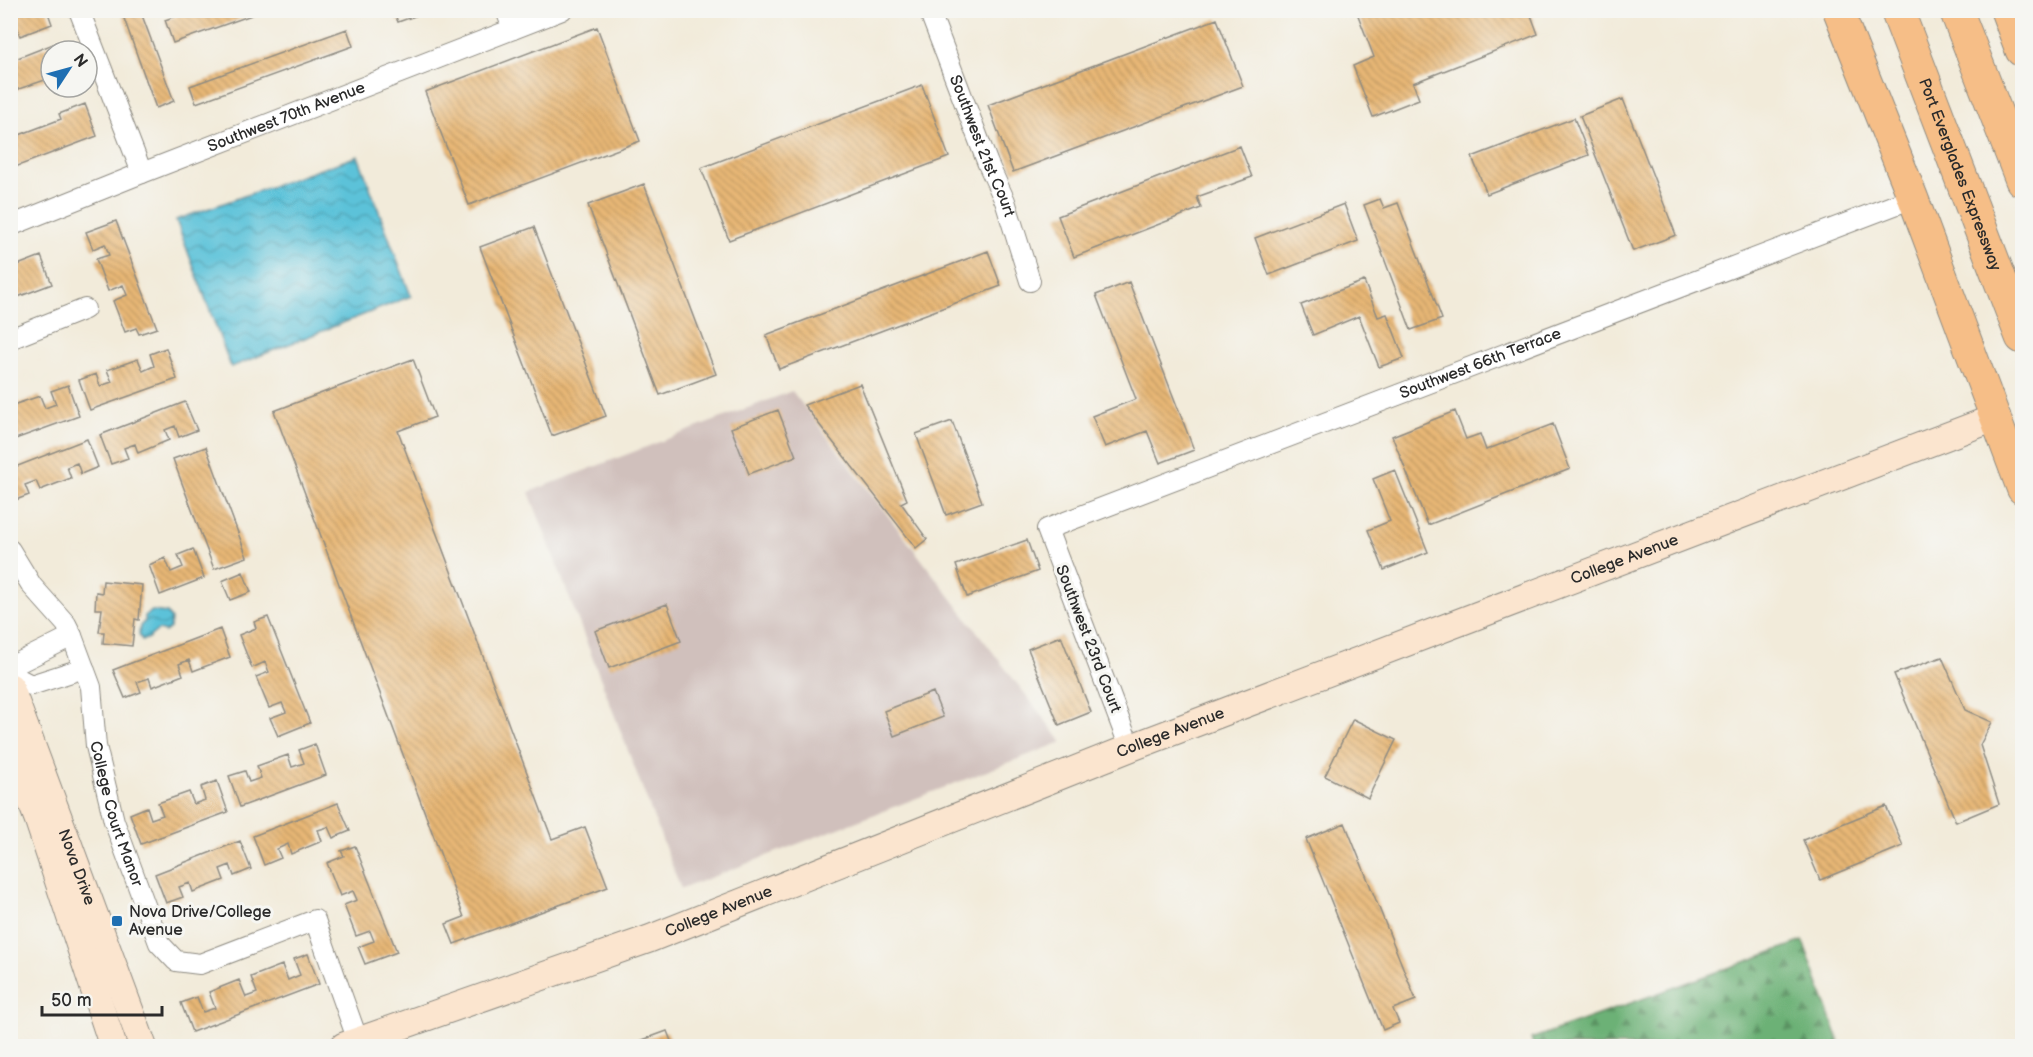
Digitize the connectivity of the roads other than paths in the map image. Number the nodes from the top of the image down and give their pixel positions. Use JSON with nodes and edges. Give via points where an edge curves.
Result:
{"nodes":[{"id":1,"x":79,"y":10,"type":"edge"},
{"id":2,"x":562,"y":10,"type":"edge"},
{"id":3,"x":929,"y":10,"type":"edge"},
{"id":4,"x":1838,"y":10,"type":"edge"},
{"id":5,"x":1897,"y":10,"type":"edge"},
{"id":6,"x":1956,"y":10,"type":"edge"},
{"id":7,"x":2007,"y":10,"type":"edge"},
{"id":8,"x":509,"y":20,"type":"edge"},
{"id":9,"x":2022,"y":50,"type":"edge"},
{"id":10,"x":142,"y":173,"type":"junction"},
{"id":11,"x":2022,"y":180,"type":"edge"},
{"id":12,"x":1913,"y":198,"type":"junction"},
{"id":13,"x":10,"y":226,"type":"edge"},
{"id":14,"x":1030,"y":281,"type":"dead end"},
{"id":15,"x":85,"y":309,"type":"dead end"},
{"id":16,"x":2022,"y":337,"type":"edge"},
{"id":17,"x":10,"y":339,"type":"edge"},
{"id":18,"x":1996,"y":417,"type":"junction"},
{"id":19,"x":2022,"y":489,"type":"edge"},
{"id":20,"x":1047,"y":529,"type":"joint"},
{"id":21,"x":10,"y":550,"type":"edge"},
{"id":22,"x":72,"y":636,"type":"junction"},
{"id":23,"x":10,"y":667,"type":"edge"},
{"id":24,"x":84,"y":668,"type":"junction"},
{"id":25,"x":10,"y":674,"type":"edge"},
{"id":26,"x":10,"y":687,"type":"edge"},
{"id":27,"x":10,"y":746,"type":"edge"},
{"id":28,"x":1130,"y":748,"type":"junction"},
{"id":29,"x":351,"y":1044,"type":"edge"},
{"id":30,"x":114,"y":1047,"type":"edge"},
{"id":31,"x":143,"y":1047,"type":"edge"}],
"edges":[{"from":1,"to":10,"type":"street"},
{"from":2,"to":8,"type":"street","name":"Southwest 70th Avenue"},
{"from":3,"to":14,"type":"street","name":"Southwest 21st Court","via":[[1005,201]]},
{"from":4,"to":12,"type":"main road"},
{"from":5,"to":16,"type":"highway","name":"Port Everglades Expressway"},
{"from":6,"to":11,"type":"highway"},
{"from":7,"to":9,"type":"highway"},
{"from":8,"to":10,"type":"street","name":"Southwest 70th Avenue"},
{"from":10,"to":13,"type":"street","name":"Southwest 70th Avenue"},
{"from":12,"to":18,"type":"main road"},
{"from":12,"to":20,"type":"street","name":"Southwest 66th Terrace"},
{"from":15,"to":17,"type":"street"},
{"from":18,"to":19,"type":"main road"},
{"from":18,"to":28,"type":"street","name":"College Avenue"},
{"from":20,"to":28,"type":"street","name":"Southwest 23rd Court"},
{"from":21,"to":22,"type":"street","name":"College Court Manor","via":[[32,586]]},
{"from":22,"to":23,"type":"street"},
{"from":22,"to":24,"type":"street","name":"College Court Manor"},
{"from":24,"to":25,"type":"street","via":[[31,685]]},
{"from":24,"to":29,"type":"street","name":"College Court Manor","via":[[91,687],[96,746],[114,821],[159,943],[176,961],[200,964],[315,920]]},
{"from":26,"to":31,"type":"street","name":"Nova Drive"},
{"from":27,"to":30,"type":"street","name":"Nova Drive"},
{"from":28,"to":29,"type":"street","name":"College Avenue","via":[[649,939]]}]}
